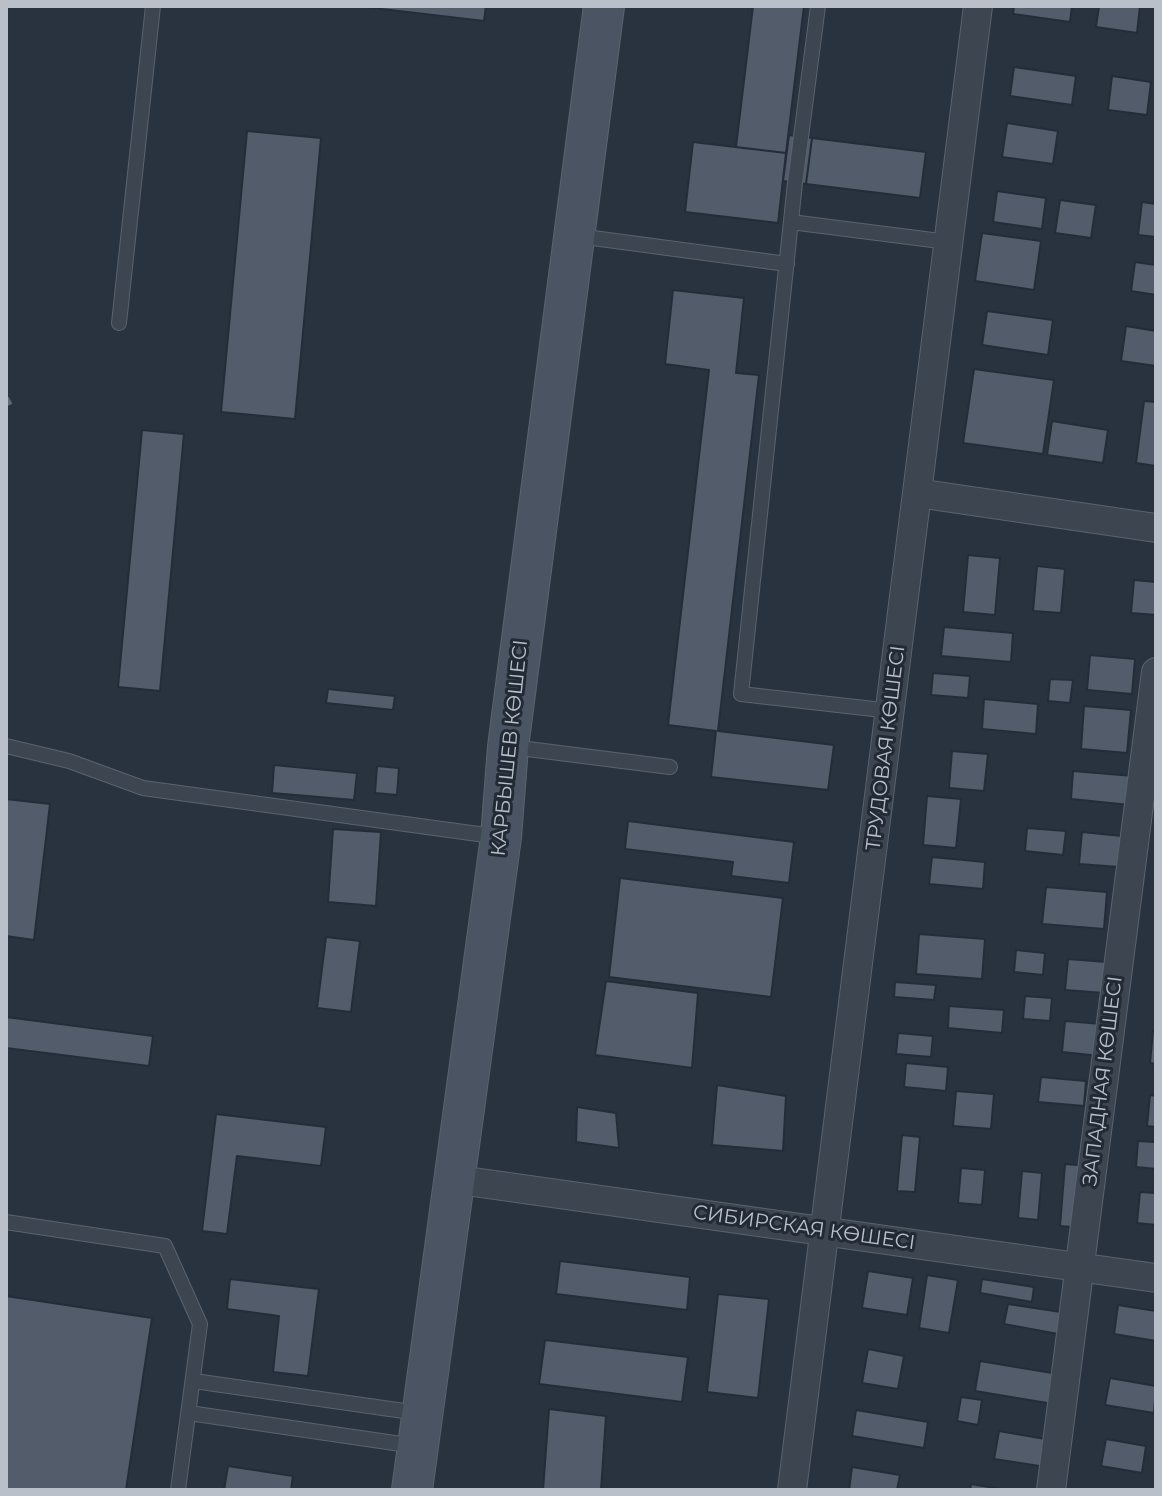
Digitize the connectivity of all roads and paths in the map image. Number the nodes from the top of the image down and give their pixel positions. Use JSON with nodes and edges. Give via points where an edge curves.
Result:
{"nodes":[{"id":1,"x":153,"y":6,"type":"edge"},
{"id":2,"x":604,"y":6,"type":"edge"},
{"id":3,"x":818,"y":6,"type":"edge"},
{"id":4,"x":978,"y":6,"type":"edge"},
{"id":5,"x":791,"y":222,"type":"junction"},
{"id":6,"x":574,"y":235,"type":"junction"},
{"id":7,"x":948,"y":242,"type":"junction"},
{"id":8,"x":787,"y":264,"type":"junction"},
{"id":9,"x":119,"y":323,"type":"dead end"},
{"id":10,"x":917,"y":493,"type":"junction"},
{"id":11,"x":1156,"y":528,"type":"edge"},
{"id":12,"x":1156,"y":672,"type":"edge"},
{"id":13,"x":891,"y":711,"type":"junction"},
{"id":14,"x":6,"y":746,"type":"edge"},
{"id":15,"x":508,"y":747,"type":"junction"},
{"id":16,"x":670,"y":767,"type":"dead end"},
{"id":17,"x":501,"y":837,"type":"junction"},
{"id":18,"x":452,"y":1179,"type":"junction"},
{"id":19,"x":6,"y":1222,"type":"edge"},
{"id":20,"x":824,"y":1231,"type":"junction"},
{"id":21,"x":1080,"y":1267,"type":"junction"},
{"id":22,"x":1156,"y":1278,"type":"edge"},
{"id":23,"x":194,"y":1381,"type":"junction"},
{"id":24,"x":189,"y":1413,"type":"junction"},
{"id":25,"x":420,"y":1430,"type":"junction"},
{"id":26,"x":178,"y":1490,"type":"edge"},
{"id":27,"x":412,"y":1490,"type":"edge"},
{"id":28,"x":792,"y":1490,"type":"edge"},
{"id":29,"x":1051,"y":1490,"type":"edge"}],
"edges":[{"from":1,"to":9,"type":"lane"},
{"from":2,"to":6,"type":"main road","name":"КАРБЫШЕВ КӨШЕСІ"},
{"from":3,"to":5,"type":"lane"},
{"from":4,"to":7,"type":"street","name":"ТРУДОВАЯ КӨШЕСІ"},
{"from":5,"to":7,"type":"lane"},
{"from":5,"to":8,"type":"lane"},
{"from":6,"to":8,"type":"lane"},
{"from":6,"to":15,"type":"main road","name":"КАРБЫШЕВ КӨШЕСІ"},
{"from":7,"to":10,"type":"street","name":"ТРУДОВАЯ КӨШЕСІ"},
{"from":8,"to":13,"type":"lane","via":[[741,694]]},
{"from":10,"to":11,"type":"street"},
{"from":10,"to":13,"type":"street","name":"ТРУДОВАЯ КӨШЕСІ"},
{"from":12,"to":21,"type":"street","name":"ЗАПАДНАЯ КӨШЕСІ"},
{"from":13,"to":20,"type":"street","name":"ТРУДОВАЯ КӨШЕСІ"},
{"from":14,"to":17,"type":"lane","via":[[69,761],[143,788]]},
{"from":15,"to":16,"type":"lane"},
{"from":15,"to":17,"type":"main road","name":"КАРБЫШЕВ КӨШЕСІ"},
{"from":17,"to":18,"type":"main road","name":"КАРБЫШЕВ КӨШЕСІ"},
{"from":18,"to":20,"type":"street","name":"СИБИРСКАЯ КӨШЕСІ"},
{"from":18,"to":25,"type":"main road","name":"КАРБЫШЕВ КӨШЕСІ"},
{"from":19,"to":23,"type":"lane","via":[[165,1246],[200,1324]]},
{"from":20,"to":21,"type":"street","name":"СИБИРСКАЯ КӨШЕСІ"},
{"from":20,"to":28,"type":"street","name":"ТРУДОВАЯ КӨШЕСІ"},
{"from":21,"to":22,"type":"street","name":"СИБИРСКАЯ КӨШЕСІ"},
{"from":21,"to":29,"type":"street","name":"ЗАПАДНАЯ КӨШЕСІ"},
{"from":23,"to":24,"type":"lane"},
{"from":23,"to":25,"type":"lane"},
{"from":24,"to":25,"type":"lane"},
{"from":24,"to":26,"type":"lane"},
{"from":25,"to":27,"type":"main road","name":"КАРБЫШЕВ КӨШЕСІ"}]}
